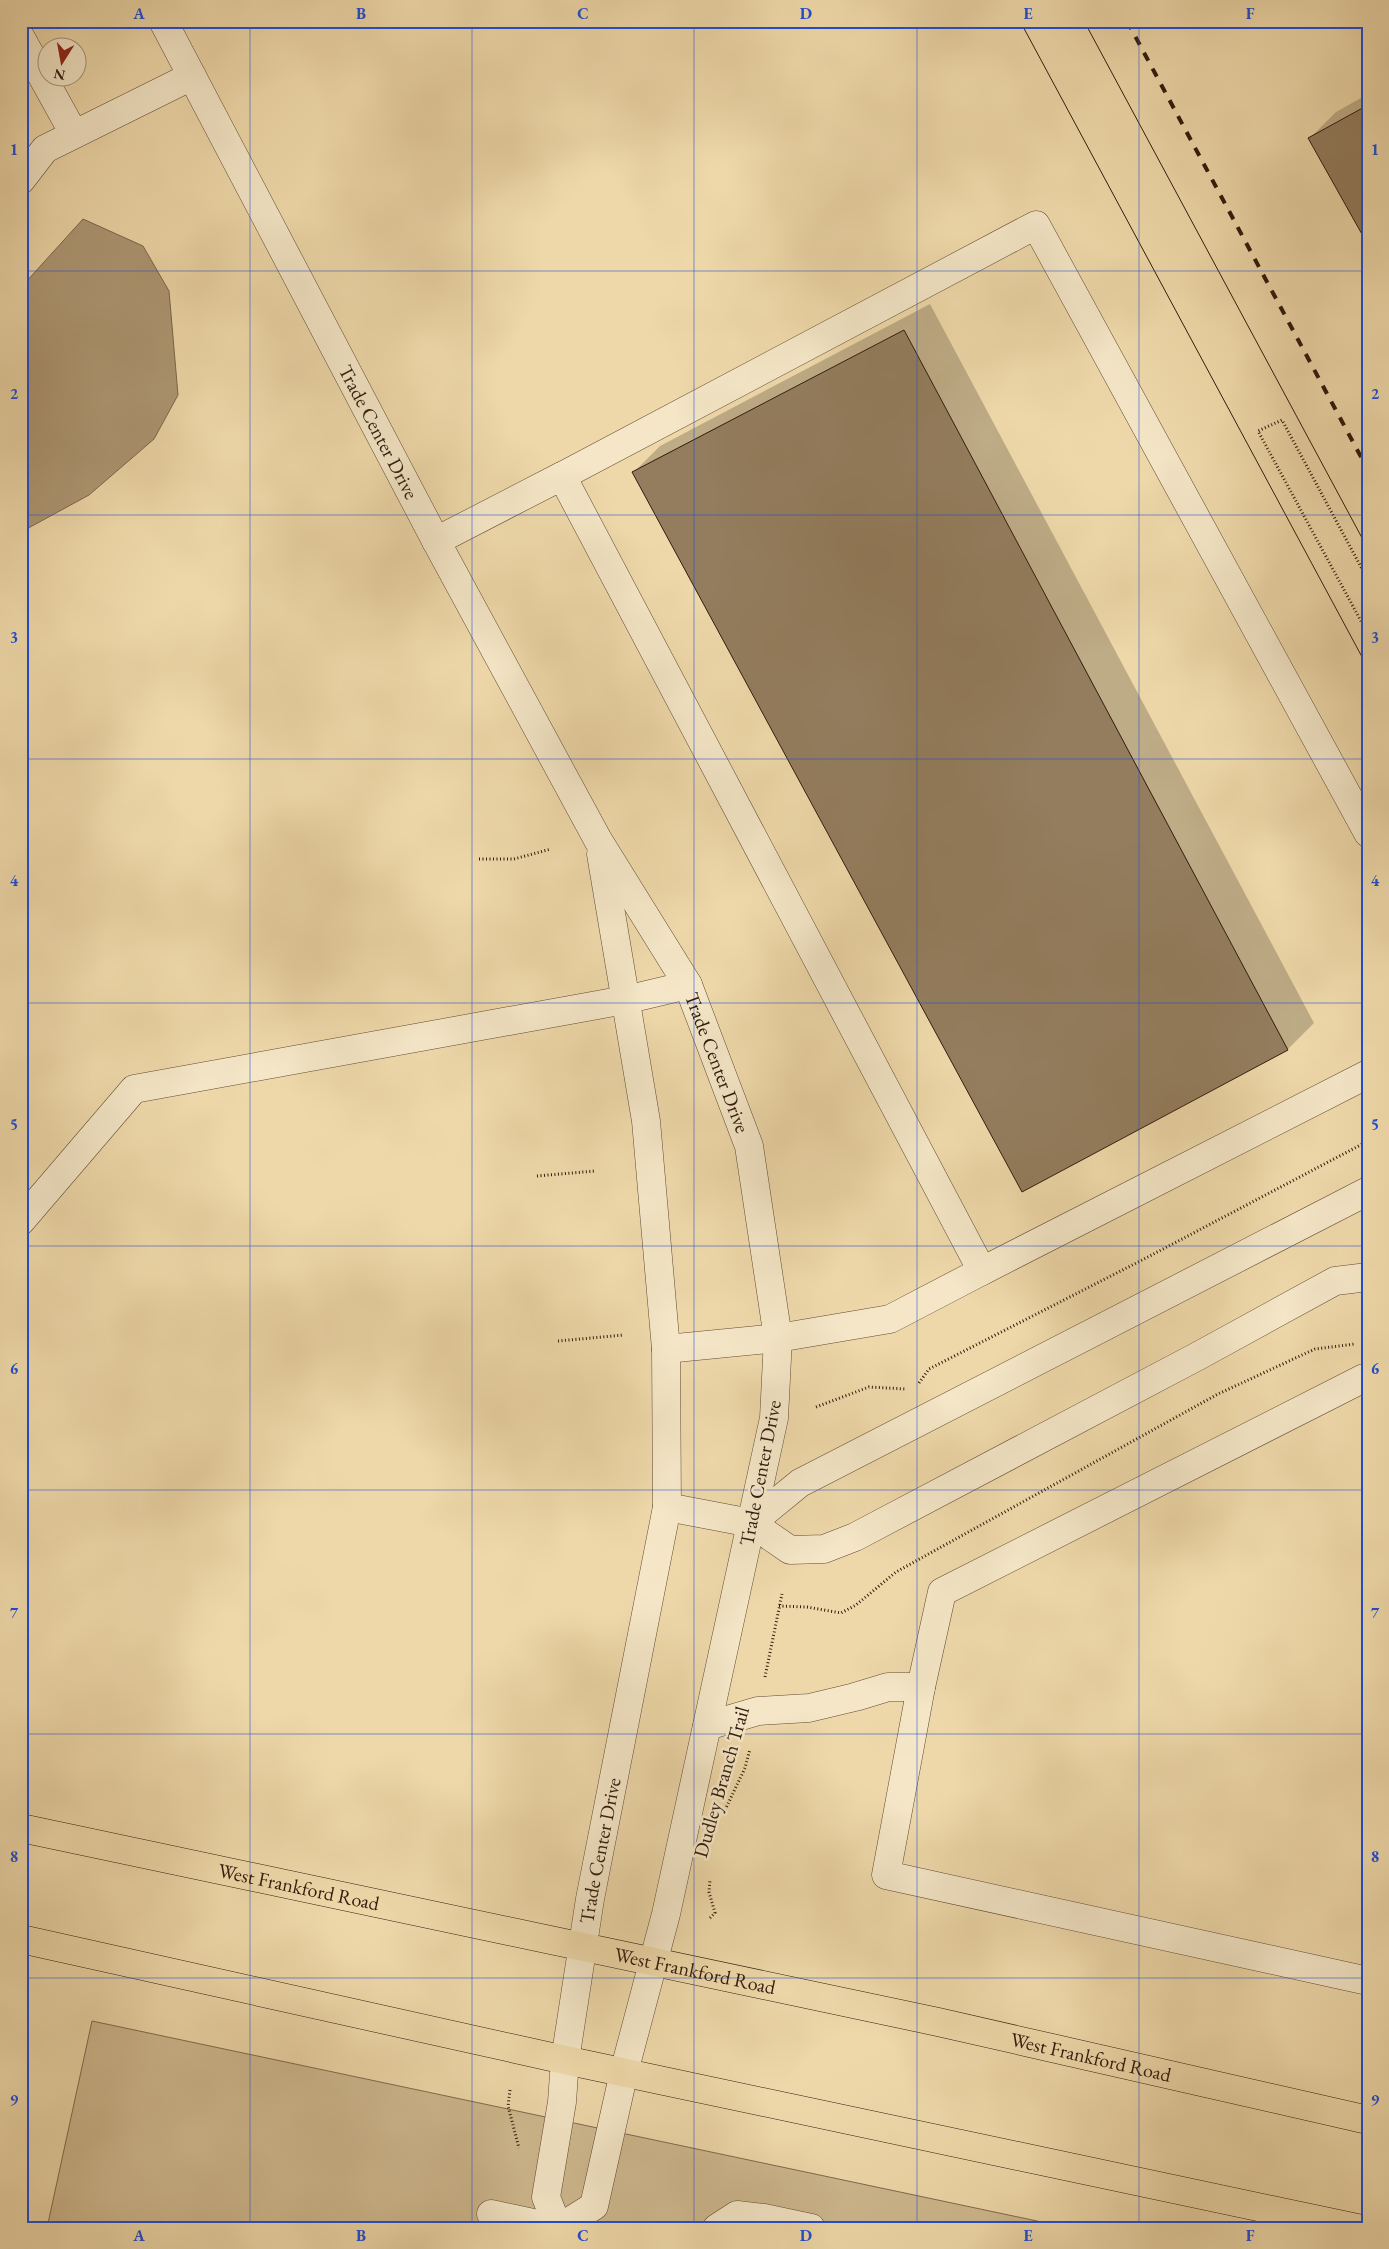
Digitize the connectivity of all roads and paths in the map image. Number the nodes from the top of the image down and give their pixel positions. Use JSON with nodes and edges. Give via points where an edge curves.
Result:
{"nodes":[{"id":1,"x":163,"y":21,"type":"edge"},
{"id":2,"x":21,"y":38,"type":"edge"},
{"id":3,"x":192,"y":76,"type":"junction"},
{"id":4,"x":74,"y":134,"type":"junction"},
{"id":5,"x":21,"y":180,"type":"edge"},
{"id":6,"x":562,"y":476,"type":"junction"},
{"id":7,"x":436,"y":542,"type":"junction"},
{"id":8,"x":1368,"y":580,"type":"edge"},
{"id":9,"x":1368,"y":634,"type":"edge"},
{"id":10,"x":1368,"y":833,"type":"edge"},
{"id":11,"x":598,"y":840,"type":"junction"},
{"id":12,"x":551,"y":849,"type":"dead end"},
{"id":13,"x":479,"y":859,"type":"dead end"},
{"id":14,"x":688,"y":985,"type":"junction"},
{"id":15,"x":625,"y":1000,"type":"junction"},
{"id":16,"x":1368,"y":1074,"type":"edge"},
{"id":17,"x":1368,"y":1141,"type":"edge"},
{"id":18,"x":595,"y":1171,"type":"dead end"},
{"id":19,"x":537,"y":1176,"type":"dead end"},
{"id":20,"x":1368,"y":1191,"type":"edge"},
{"id":21,"x":21,"y":1221,"type":"edge"},
{"id":22,"x":982,"y":1271,"type":"junction"},
{"id":23,"x":1368,"y":1277,"type":"edge"},
{"id":24,"x":624,"y":1334,"type":"dead end"},
{"id":25,"x":778,"y":1338,"type":"junction"},
{"id":26,"x":558,"y":1341,"type":"dead end"},
{"id":27,"x":1359,"y":1344,"type":"dead end"},
{"id":28,"x":666,"y":1349,"type":"junction"},
{"id":29,"x":1368,"y":1379,"type":"edge"},
{"id":30,"x":816,"y":1407,"type":"dead end"},
{"id":31,"x":667,"y":1507,"type":"junction"},
{"id":32,"x":751,"y":1523,"type":"junction"},
{"id":33,"x":782,"y":1594,"type":"dead end"},
{"id":34,"x":779,"y":1606,"type":"junction"},
{"id":35,"x":921,"y":1687,"type":"junction"},
{"id":36,"x":758,"y":1711,"type":"junction"},
{"id":37,"x":707,"y":1726,"type":"junction"},
{"id":38,"x":723,"y":1816,"type":"dead end"},
{"id":39,"x":21,"y":1828,"type":"edge"},
{"id":40,"x":711,"y":1874,"type":"dead end"},
{"id":41,"x":710,"y":1918,"type":"dead end"},
{"id":42,"x":22,"y":1944,"type":"edge"},
{"id":43,"x":583,"y":1946,"type":"junction"},
{"id":44,"x":655,"y":1961,"type":"junction"},
{"id":45,"x":1368,"y":1981,"type":"edge"},
{"id":46,"x":565,"y":2060,"type":"junction"},
{"id":47,"x":624,"y":2072,"type":"junction"},
{"id":48,"x":510,"y":2090,"type":"dead end"},
{"id":49,"x":1368,"y":2120,"type":"edge"},
{"id":50,"x":519,"y":2151,"type":"dead end"},
{"id":51,"x":491,"y":2214,"type":"dead end"},
{"id":52,"x":558,"y":2228,"type":"edge"},
{"id":53,"x":717,"y":2228,"type":"edge"},
{"id":54,"x":811,"y":2228,"type":"edge"},
{"id":55,"x":1356,"y":2228,"type":"edge"}],
"edges":[{"from":1,"to":3,"type":"street","name":"Trade Center Drive"},
{"from":2,"to":4,"type":"street"},
{"from":3,"to":4,"type":"street"},
{"from":3,"to":7,"type":"street","name":"Trade Center Drive"},
{"from":4,"to":5,"type":"street","via":[[45,149]]},
{"from":6,"to":7,"type":"street"},
{"from":6,"to":10,"type":"street","via":[[1036,225]]},
{"from":6,"to":22,"type":"street"},
{"from":7,"to":11,"type":"street","name":"Trade Center Drive"},
{"from":8,"to":9,"type":"path","via":[[1282,420],[1258,432]]},
{"from":11,"to":14,"type":"street","name":"Trade Center Drive"},
{"from":11,"to":15,"type":"street","name":"Trade Center Drive"},
{"from":12,"to":13,"type":"path","via":[[514,859]]},
{"from":14,"to":15,"type":"street"},
{"from":14,"to":25,"type":"street","name":"Trade Center Drive","via":[[749,1146]]},
{"from":15,"to":21,"type":"street","via":[[134,1089]]},
{"from":15,"to":28,"type":"street","name":"Trade Center Drive","via":[[646,1121]]},
{"from":16,"to":22,"type":"street"},
{"from":17,"to":30,"type":"path","via":[[929,1369],[918,1384],[906,1389],[869,1387]]},
{"from":18,"to":19,"type":"path"},
{"from":20,"to":32,"type":"street","via":[[800,1483]]},
{"from":22,"to":25,"type":"street","via":[[890,1319]]},
{"from":23,"to":32,"type":"street","via":[[1335,1281],[855,1538],[824,1549],[790,1550]]},
{"from":24,"to":26,"type":"path"},
{"from":25,"to":28,"type":"street"},
{"from":25,"to":32,"type":"street","name":"Trade Center Drive","via":[[774,1418]]},
{"from":27,"to":34,"type":"path","via":[[1315,1349],[1218,1394],[896,1572],[856,1605],[841,1613]]},
{"from":28,"to":31,"type":"street","name":"Trade Center Drive"},
{"from":29,"to":35,"type":"street","via":[[1364,1378],[942,1592]]},
{"from":31,"to":32,"type":"street"},
{"from":31,"to":43,"type":"street","name":"Trade Center Drive"},
{"from":32,"to":37,"type":"street","name":"Trade Center Drive"},
{"from":33,"to":34,"type":"path","name":"Dudley Branch Trail"},
{"from":34,"to":36,"type":"path","name":"Dudley Branch Trail"},
{"from":35,"to":36,"type":"street","via":[[888,1687],[810,1708]]},
{"from":35,"to":45,"type":"street","via":[[886,1875]]},
{"from":36,"to":37,"type":"street"},
{"from":36,"to":38,"type":"path","name":"Dudley Branch Trail","via":[[745,1768]]},
{"from":37,"to":44,"type":"street","name":"Trade Center Drive"},
{"from":39,"to":43,"type":"main road","name":"West Frankford Road"},
{"from":40,"to":41,"type":"path","name":"Dudley Branch Trail","via":[[709,1892],[715,1913]]},
{"from":42,"to":46,"type":"main road"},
{"from":43,"to":44,"type":"main road","name":"West Frankford Road"},
{"from":43,"to":46,"type":"street","name":"Trade Center Drive"},
{"from":44,"to":47,"type":"street","name":"Trade Center Drive"},
{"from":44,"to":49,"type":"main road","name":"West Frankford Road"},
{"from":46,"to":47,"type":"main road"},
{"from":46,"to":52,"type":"street","name":"Trade Center Drive","via":[[562,2102],[546,2197]]},
{"from":47,"to":52,"type":"street","name":"Trade Center Drive","via":[[594,2206]]},
{"from":47,"to":55,"type":"main road"},
{"from":48,"to":50,"type":"path","via":[[508,2106]]},
{"from":51,"to":52,"type":"street"},
{"from":53,"to":54,"type":"street","via":[[736,2215]]}]}
